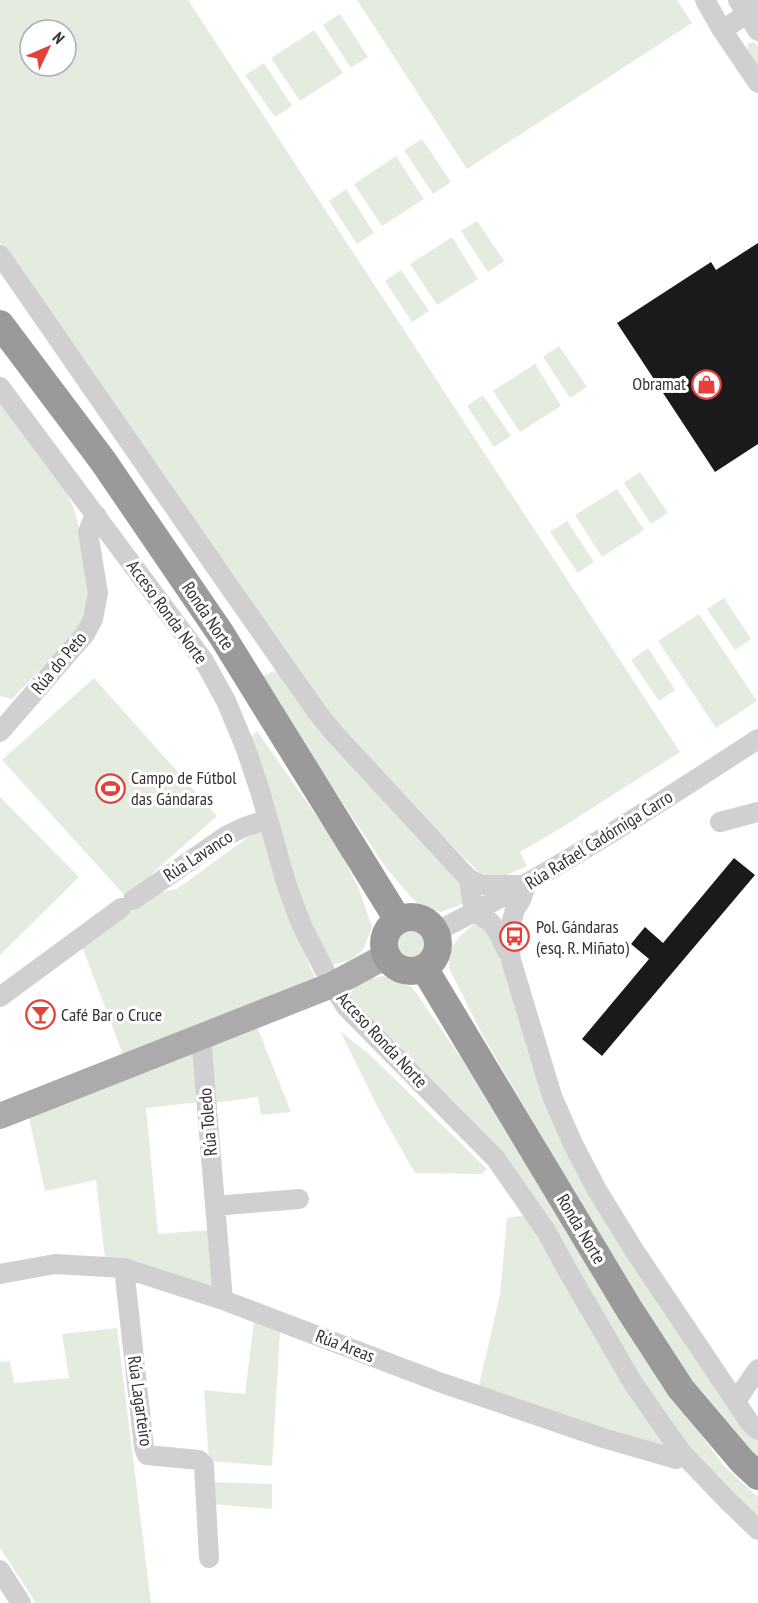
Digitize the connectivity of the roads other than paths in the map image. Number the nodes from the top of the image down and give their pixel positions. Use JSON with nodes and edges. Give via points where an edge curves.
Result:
{"nodes":[{"id":1,"x":705,"y":0,"type":"edge"},
{"id":2,"x":750,"y":13,"type":"edge"},
{"id":3,"x":722,"y":30,"type":"junction"},
{"id":4,"x":758,"y":83,"type":"edge"},
{"id":5,"x":0,"y":255,"type":"edge"},
{"id":6,"x":0,"y":324,"type":"edge"},
{"id":7,"x":0,"y":387,"type":"edge"},
{"id":8,"x":97,"y":516,"type":"junction"},
{"id":9,"x":0,"y":732,"type":"edge"},
{"id":10,"x":758,"y":739,"type":"edge"},
{"id":11,"x":758,"y":812,"type":"edge"},
{"id":12,"x":268,"y":819,"type":"junction"},
{"id":13,"x":720,"y":822,"type":"dead end"},
{"id":14,"x":468,"y":878,"type":"junction"},
{"id":15,"x":526,"y":885,"type":"junction"},
{"id":16,"x":475,"y":912,"type":"junction"},
{"id":17,"x":398,"y":920,"type":"junction"},
{"id":18,"x":435,"y":932,"type":"junction"},
{"id":19,"x":386,"y":956,"type":"junction"},
{"id":20,"x":511,"y":960,"type":"junction"},
{"id":21,"x":424,"y":968,"type":"junction"},
{"id":22,"x":332,"y":985,"type":"junction"},
{"id":23,"x":0,"y":997,"type":"edge"},
{"id":24,"x":201,"y":1037,"type":"junction"},
{"id":25,"x":0,"y":1116,"type":"edge"},
{"id":26,"x":299,"y":1199,"type":"dead end"},
{"id":27,"x":215,"y":1206,"type":"junction"},
{"id":28,"x":124,"y":1268,"type":"junction"},
{"id":29,"x":0,"y":1274,"type":"edge"},
{"id":30,"x":223,"y":1300,"type":"junction"},
{"id":31,"x":758,"y":1369,"type":"edge"},
{"id":32,"x":736,"y":1401,"type":"junction"},
{"id":33,"x":758,"y":1430,"type":"edge"},
{"id":34,"x":683,"y":1454,"type":"junction"},
{"id":35,"x":758,"y":1476,"type":"edge"},
{"id":36,"x":758,"y":1530,"type":"edge"},
{"id":37,"x":209,"y":1557,"type":"dead end"},
{"id":38,"x":0,"y":1570,"type":"edge"},
{"id":39,"x":20,"y":1603,"type":"edge"}],
"edges":[{"from":1,"to":3,"type":"street"},
{"from":2,"to":3,"type":"street"},
{"from":3,"to":4,"type":"street"},
{"from":5,"to":14,"type":"street","via":[[317,712]]},
{"from":6,"to":17,"type":"highway","name":"Ronda Norte","via":[[221,634]]},
{"from":7,"to":8,"type":"street","name":"Acceso Ronda Norte"},
{"from":8,"to":9,"type":"street","name":"Rúa do Peto","via":[[88,532],[98,594],[93,619],[85,634]]},
{"from":8,"to":12,"type":"street","name":"Acceso Ronda Norte","via":[[204,661],[246,749]]},
{"from":10,"to":15,"type":"street","name":"Rúa Rafael Cadórniga Carro"},
{"from":11,"to":13,"type":"street"},
{"from":12,"to":22,"type":"street","name":"Acceso Ronda Norte","via":[[302,926]]},
{"from":12,"to":23,"type":"street","name":"Rúa Lavanco","via":[[226,836]]},
{"from":14,"to":15,"type":"street","via":[[481,885]]},
{"from":14,"to":16,"type":"street"},
{"from":15,"to":16,"type":"street","name":"Rúa Rafael Cadórniga Carro"},
{"from":15,"to":20,"type":"street","via":[[508,936]]},
{"from":16,"to":18,"type":"street","name":"Rúa Rafael Cadórniga Carro"},
{"from":16,"to":20,"type":"street","via":[[496,929]]},
{"from":17,"to":18,"type":"highway","via":[[415,917]]},
{"from":17,"to":19,"type":"highway","via":[[384,939]]},
{"from":18,"to":21,"type":"highway","via":[[435,956]]},
{"from":19,"to":21,"type":"highway","via":[[406,971]]},
{"from":19,"to":22,"type":"main road"},
{"from":20,"to":32,"type":"street","via":[[552,1096],[573,1144],[634,1250]]},
{"from":21,"to":35,"type":"highway","name":"Ronda Norte","via":[[629,1310],[681,1389]]},
{"from":22,"to":24,"type":"main road"},
{"from":22,"to":34,"type":"street","name":"Acceso Ronda Norte","via":[[346,1007],[496,1159],[546,1231],[633,1383]]},
{"from":24,"to":25,"type":"main road"},
{"from":24,"to":27,"type":"street","name":"Rúa Toledo"},
{"from":26,"to":27,"type":"street"},
{"from":27,"to":30,"type":"street","name":"Rúa Toledo"},
{"from":28,"to":29,"type":"street","name":"Rúa Areas","via":[[55,1264]]},
{"from":28,"to":30,"type":"street","name":"Rúa Areas"},
{"from":28,"to":37,"type":"street","name":"Rúa Lagarteiro","via":[[144,1448],[147,1455],[199,1460],[204,1465]]},
{"from":30,"to":34,"type":"street","name":"Rúa Areas","via":[[439,1382],[603,1438],[676,1459]]},
{"from":31,"to":32,"type":"street"},
{"from":32,"to":33,"type":"street"},
{"from":34,"to":36,"type":"street","name":"Acceso Ronda Norte"},
{"from":38,"to":39,"type":"street"}]}
